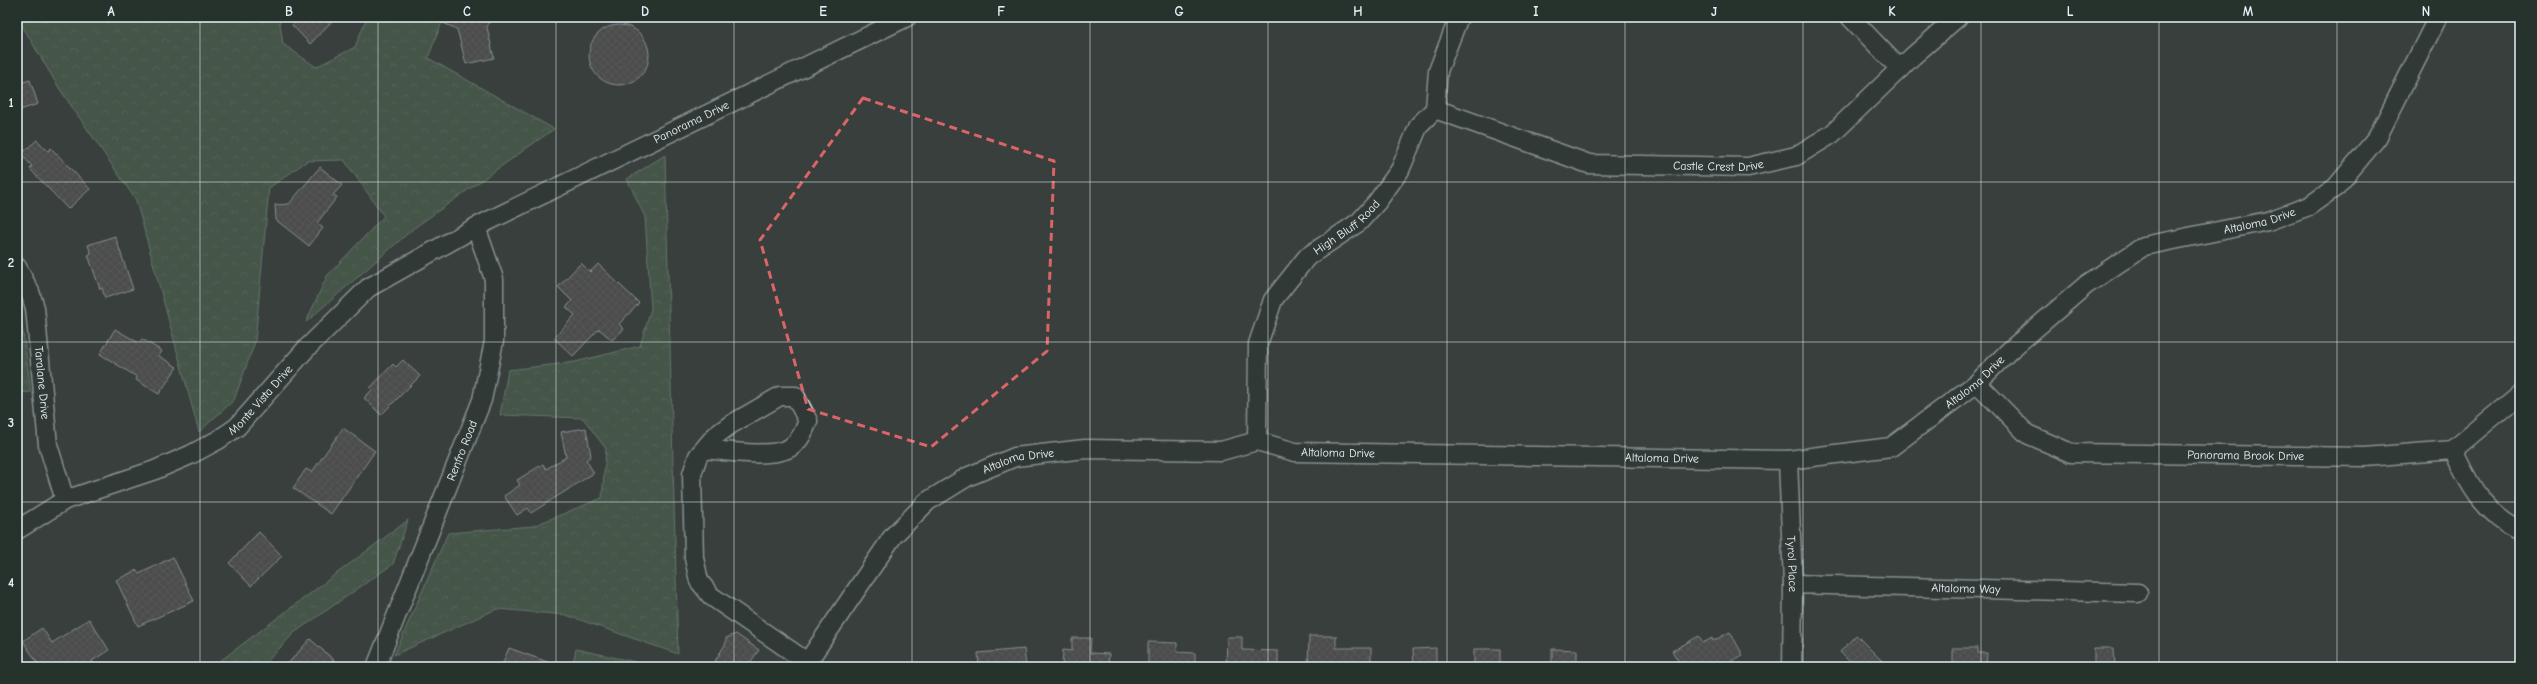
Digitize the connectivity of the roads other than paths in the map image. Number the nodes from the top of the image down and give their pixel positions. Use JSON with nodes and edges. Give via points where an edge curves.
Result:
{"nodes":[{"id":1,"x":907,"y":17,"type":"edge"},
{"id":2,"x":1459,"y":17,"type":"edge"},
{"id":3,"x":1850,"y":17,"type":"edge"},
{"id":4,"x":1958,"y":17,"type":"edge"},
{"id":5,"x":2431,"y":19,"type":"edge"},
{"id":6,"x":1900,"y":69,"type":"junction"},
{"id":7,"x":1435,"y":109,"type":"junction"},
{"id":8,"x":476,"y":226,"type":"junction"},
{"id":9,"x":17,"y":267,"type":"edge"},
{"id":10,"x":1977,"y":383,"type":"junction"},
{"id":11,"x":2520,"y":394,"type":"edge"},
{"id":12,"x":1257,"y":441,"type":"junction"},
{"id":13,"x":704,"y":450,"type":"junction"},
{"id":14,"x":2453,"y":450,"type":"junction"},
{"id":15,"x":1788,"y":460,"type":"junction"},
{"id":16,"x":65,"y":500,"type":"junction"},
{"id":17,"x":17,"y":530,"type":"edge"},
{"id":18,"x":2520,"y":531,"type":"edge"},
{"id":19,"x":1793,"y":584,"type":"junction"},
{"id":20,"x":2138,"y":593,"type":"dead end"},
{"id":21,"x":806,"y":664,"type":"edge"},
{"id":22,"x":376,"y":667,"type":"edge"},
{"id":23,"x":1792,"y":667,"type":"edge"}],
"edges":[{"from":1,"to":8,"type":"street","name":"Panorama Drive"},
{"from":2,"to":7,"type":"street","via":[[1438,71]]},
{"from":3,"to":6,"type":"street"},
{"from":4,"to":6,"type":"street","name":"Castle Crest Drive"},
{"from":5,"to":10,"type":"street","name":"Altaloma Drive","via":[[2377,138],[2336,187],[2309,206],[2268,220],[2144,246],[2086,285],[2009,351]]},
{"from":6,"to":7,"type":"street","name":"Castle Crest Drive","via":[[1832,134],[1796,156],[1748,167],[1589,164]]},
{"from":7,"to":12,"type":"street","name":"High Bluff Road","via":[[1419,125],[1400,170],[1377,202],[1359,222],[1307,257],[1274,300],[1258,344]]},
{"from":8,"to":16,"type":"street","name":"Monte Vista Drive","via":[[368,288],[305,350],[236,427],[218,440],[190,456],[155,470]]},
{"from":8,"to":22,"type":"street","name":"Renfro Road","via":[[494,279],[494,341],[482,400]]},
{"from":9,"to":16,"type":"street","name":"Taralane Drive","via":[[35,308],[46,432],[51,459]]},
{"from":10,"to":14,"type":"street","name":"Panorama Brook Drive","via":[[2027,434],[2071,453],[2365,457]]},
{"from":10,"to":15,"type":"street","name":"Altaloma Drive","via":[[1891,447]]},
{"from":11,"to":14,"type":"street"},
{"from":12,"to":15,"type":"street","name":"Altaloma Drive","via":[[1295,452]]},
{"from":12,"to":21,"type":"street","name":"Altaloma Drive","via":[[1221,451],[1086,449],[1015,456],[966,477],[928,502],[894,536]]},
{"from":13,"to":13,"type":"street","via":[[715,436],[730,425],[780,396],[795,396],[808,422],[803,434],[790,447],[775,453]]},
{"from":13,"to":21,"type":"street","via":[[698,456],[692,474],[694,558],[699,581],[711,596]]},
{"from":14,"to":18,"type":"street","via":[[2470,486],[2503,522]]},
{"from":15,"to":19,"type":"street","name":"Tyrol Place"},
{"from":16,"to":17,"type":"street","name":"Monte Vista Drive"},
{"from":19,"to":20,"type":"street","name":"Altaloma Way"},
{"from":19,"to":23,"type":"street","name":"Tyrol Place"}]}
